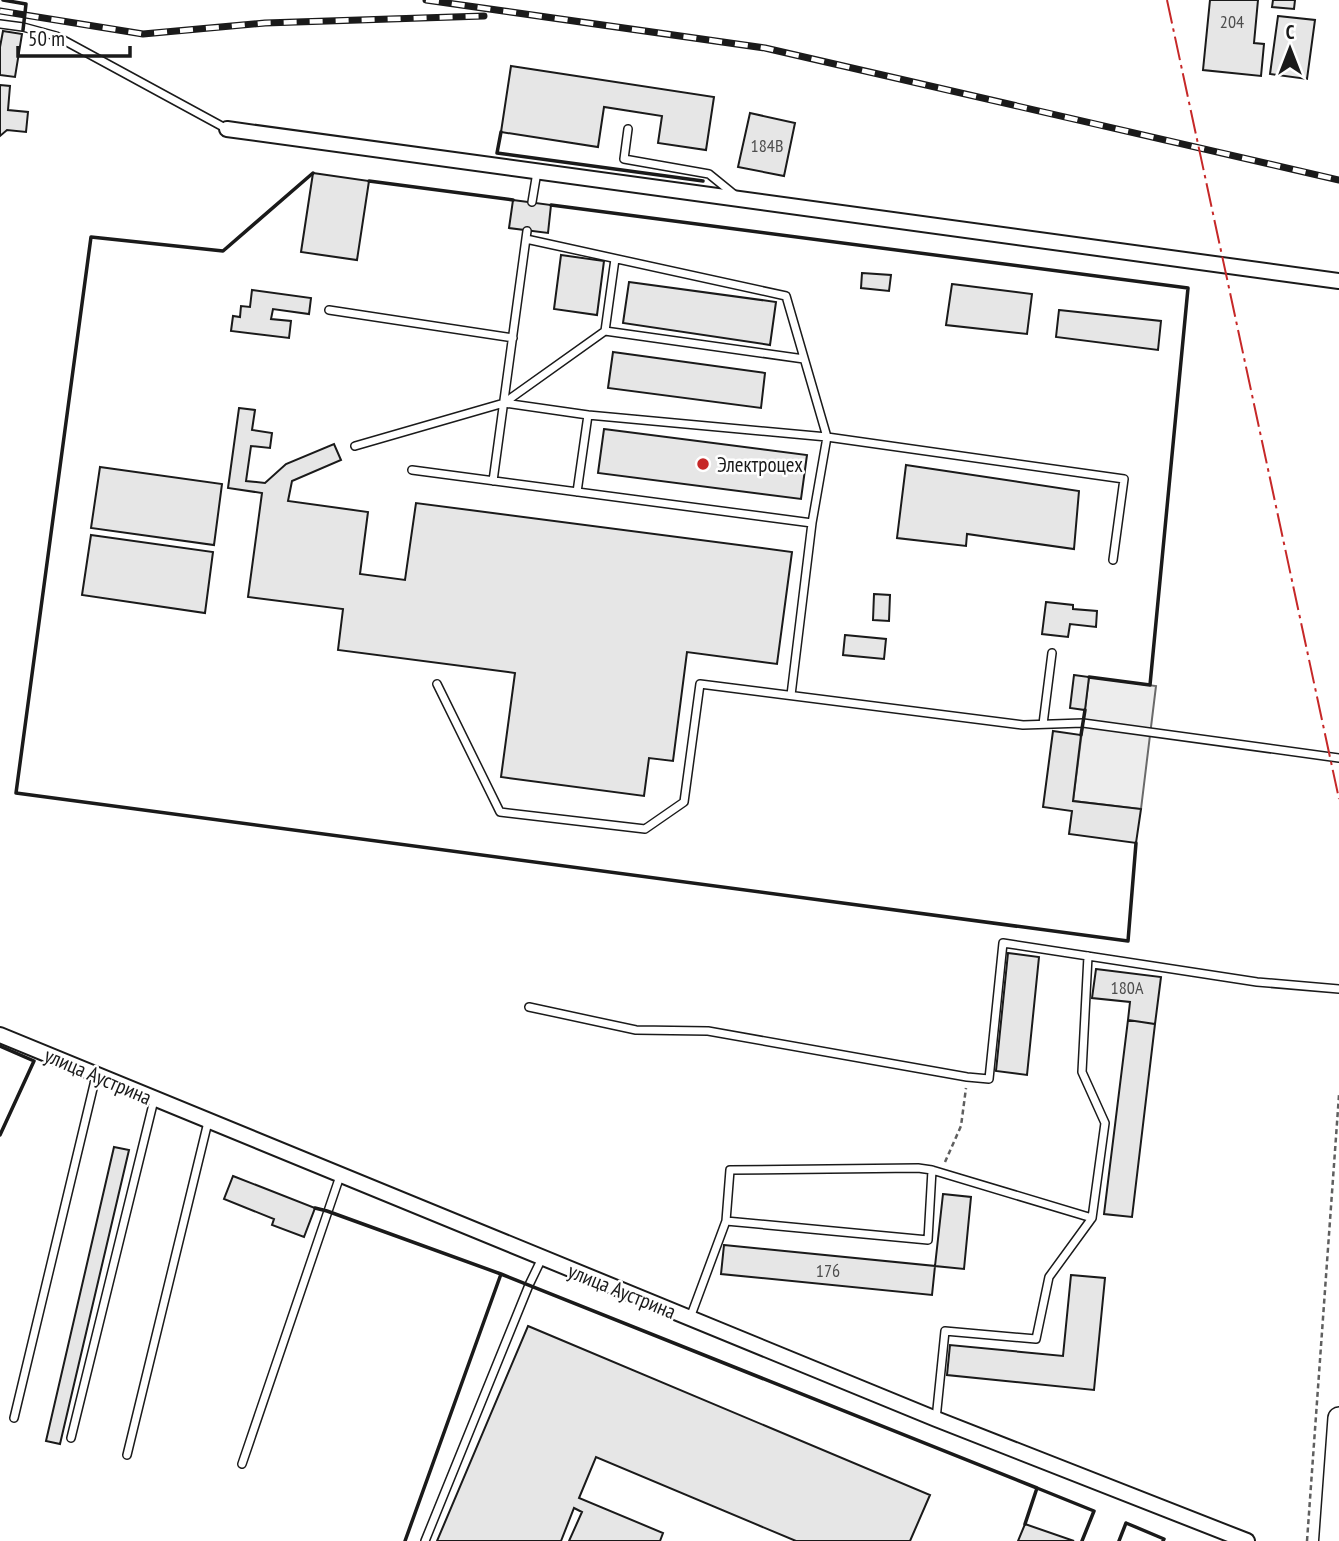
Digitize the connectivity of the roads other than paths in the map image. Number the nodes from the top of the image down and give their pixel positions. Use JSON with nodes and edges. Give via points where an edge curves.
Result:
{"nodes":[{"id":1,"x":0,"y":24,"type":"edge"},
{"id":2,"x":227,"y":129,"type":"joint"},
{"id":3,"x":628,"y":129,"type":"dead end"},
{"id":4,"x":537,"y":171,"type":"junction"},
{"id":5,"x":739,"y":199,"type":"junction"},
{"id":6,"x":533,"y":202,"type":"dead end"},
{"id":7,"x":527,"y":230,"type":"dead end"},
{"id":8,"x":526,"y":239,"type":"junction"},
{"id":9,"x":615,"y":259,"type":"junction"},
{"id":10,"x":1339,"y":281,"type":"edge"},
{"id":11,"x":329,"y":310,"type":"dead end"},
{"id":12,"x":605,"y":331,"type":"junction"},
{"id":13,"x":513,"y":338,"type":"junction"},
{"id":14,"x":804,"y":359,"type":"junction"},
{"id":15,"x":504,"y":403,"type":"junction"},
{"id":16,"x":588,"y":415,"type":"junction"},
{"id":17,"x":827,"y":437,"type":"junction"},
{"id":18,"x":355,"y":446,"type":"dead end"},
{"id":19,"x":412,"y":470,"type":"dead end"},
{"id":20,"x":494,"y":481,"type":"junction"},
{"id":21,"x":577,"y":492,"type":"junction"},
{"id":22,"x":813,"y":523,"type":"junction"},
{"id":23,"x":1113,"y":560,"type":"dead end"},
{"id":24,"x":1052,"y":653,"type":"dead end"},
{"id":25,"x":437,"y":684,"type":"dead end"},
{"id":26,"x":791,"y":695,"type":"junction"},
{"id":27,"x":1043,"y":724,"type":"junction"},
{"id":28,"x":1339,"y":758,"type":"edge"},
{"id":29,"x":1088,"y":956,"type":"junction"},
{"id":30,"x":1339,"y":989,"type":"edge"},
{"id":31,"x":529,"y":1007,"type":"dead end"},
{"id":32,"x":0,"y":1035,"type":"edge"},
{"id":33,"x":96,"y":1076,"type":"junction"},
{"id":34,"x":154,"y":1100,"type":"junction"},
{"id":35,"x":208,"y":1122,"type":"junction"},
{"id":36,"x":932,"y":1170,"type":"junction"},
{"id":37,"x":340,"y":1176,"type":"junction"},
{"id":38,"x":1092,"y":1218,"type":"junction"},
{"id":39,"x":726,"y":1221,"type":"junction"},
{"id":40,"x":542,"y":1258,"type":"junction"},
{"id":41,"x":689,"y":1318,"type":"junction"},
{"id":42,"x":14,"y":1418,"type":"dead end"},
{"id":43,"x":1339,"y":1418,"type":"edge"},
{"id":44,"x":936,"y":1419,"type":"junction"},
{"id":45,"x":71,"y":1438,"type":"dead end"},
{"id":46,"x":127,"y":1455,"type":"dead end"},
{"id":47,"x":242,"y":1464,"type":"dead end"},
{"id":48,"x":1333,"y":1539,"type":"edge"},
{"id":49,"x":425,"y":1541,"type":"edge"},
{"id":50,"x":1247,"y":1541,"type":"edge"}],
"edges":[{"from":1,"to":2,"type":"lane","via":[[56,36]]},
{"from":2,"to":4,"type":"street"},
{"from":3,"to":5,"type":"lane","via":[[624,159],[709,174]]},
{"from":4,"to":5,"type":"street"},
{"from":4,"to":6,"type":"lane"},
{"from":5,"to":10,"type":"street"},
{"from":7,"to":8,"type":"lane"},
{"from":8,"to":9,"type":"lane"},
{"from":8,"to":13,"type":"lane"},
{"from":9,"to":12,"type":"lane"},
{"from":9,"to":14,"type":"lane","via":[[786,296]]},
{"from":11,"to":13,"type":"lane"},
{"from":12,"to":14,"type":"lane"},
{"from":12,"to":15,"type":"lane"},
{"from":13,"to":15,"type":"lane"},
{"from":14,"to":17,"type":"lane"},
{"from":15,"to":16,"type":"lane"},
{"from":15,"to":18,"type":"lane"},
{"from":15,"to":20,"type":"lane"},
{"from":16,"to":17,"type":"lane"},
{"from":16,"to":21,"type":"lane"},
{"from":17,"to":22,"type":"lane"},
{"from":17,"to":23,"type":"lane","via":[[1124,479]]},
{"from":19,"to":20,"type":"lane"},
{"from":20,"to":21,"type":"lane"},
{"from":21,"to":22,"type":"lane"},
{"from":22,"to":26,"type":"lane"},
{"from":24,"to":27,"type":"lane"},
{"from":25,"to":26,"type":"lane","via":[[500,812],[645,829],[684,802],[700,684]]},
{"from":26,"to":27,"type":"lane"},
{"from":27,"to":28,"type":"lane","via":[[1083,723]]},
{"from":29,"to":30,"type":"lane","via":[[1257,982]]},
{"from":29,"to":31,"type":"lane","via":[[1003,943],[989,1079],[708,1031],[636,1030]]},
{"from":29,"to":38,"type":"lane","via":[[1082,1072],[1105,1123]]},
{"from":32,"to":33,"type":"street","name":"улица Аустрина"},
{"from":33,"to":34,"type":"street","name":"улица Аустрина"},
{"from":33,"to":42,"type":"lane"},
{"from":34,"to":35,"type":"street","name":"улица Аустрина"},
{"from":34,"to":45,"type":"lane"},
{"from":35,"to":37,"type":"street","name":"улица Аустрина"},
{"from":35,"to":46,"type":"lane"},
{"from":36,"to":38,"type":"lane"},
{"from":36,"to":39,"type":"lane","via":[[730,1170]]},
{"from":36,"to":39,"type":"lane","via":[[928,1240]]},
{"from":37,"to":40,"type":"street","name":"улица Аустрина"},
{"from":37,"to":47,"type":"lane"},
{"from":38,"to":44,"type":"lane","via":[[1049,1277],[1036,1339],[944,1331]]},
{"from":39,"to":41,"type":"lane"},
{"from":40,"to":41,"type":"street","name":"улица Аустрина"},
{"from":40,"to":49,"type":"lane"},
{"from":41,"to":44,"type":"street","name":"улица Аустрина"},
{"from":43,"to":48,"type":"main road"},
{"from":44,"to":50,"type":"street","name":"улица Аустрина"}]}
